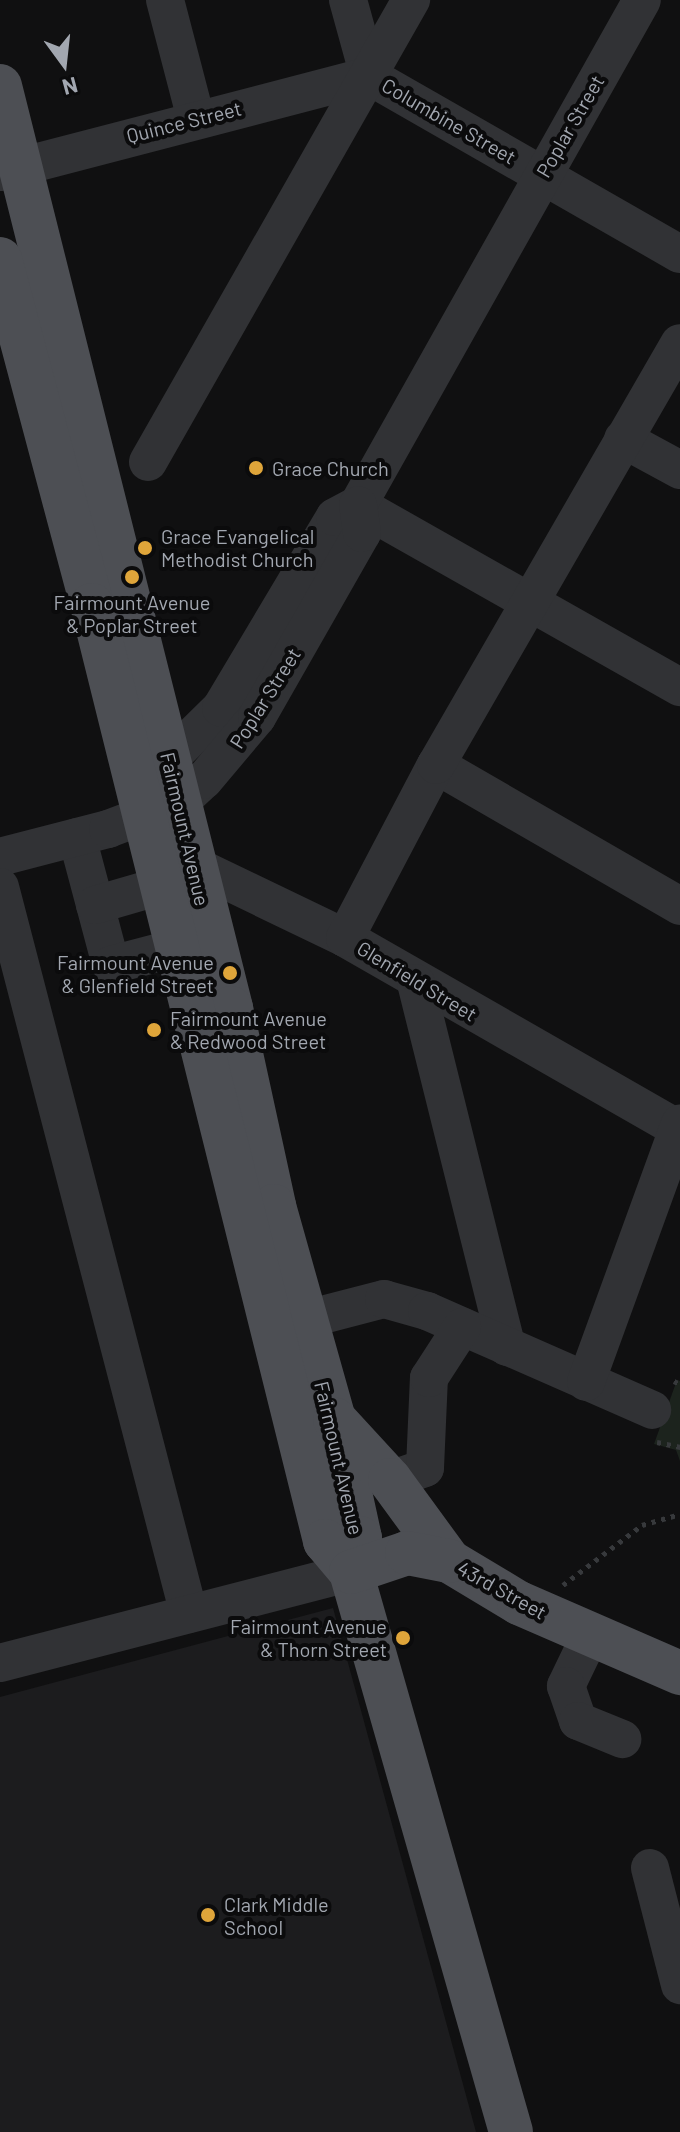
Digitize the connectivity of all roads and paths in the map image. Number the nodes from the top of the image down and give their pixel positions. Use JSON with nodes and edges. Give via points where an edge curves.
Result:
{"nodes":[{"id":1,"x":165,"y":0,"type":"edge"},
{"id":2,"x":348,"y":0,"type":"edge"},
{"id":3,"x":411,"y":0,"type":"edge"},
{"id":4,"x":642,"y":0,"type":"edge"},
{"id":5,"x":369,"y":76,"type":"junction"},
{"id":6,"x":0,"y":86,"type":"edge"},
{"id":7,"x":196,"y":119,"type":"junction"},
{"id":8,"x":10,"y":169,"type":"edge"},
{"id":9,"x":543,"y":174,"type":"junction"},
{"id":10,"x":680,"y":254,"type":"edge"},
{"id":11,"x":0,"y":259,"type":"edge"},
{"id":12,"x":680,"y":343,"type":"edge"},
{"id":13,"x":623,"y":439,"type":"junction"},
{"id":14,"x":148,"y":462,"type":"dead end"},
{"id":15,"x":680,"y":470,"type":"edge"},
{"id":16,"x":358,"y":505,"type":"junction"},
{"id":17,"x":533,"y":604,"type":"junction"},
{"id":18,"x":680,"y":687,"type":"edge"},
{"id":19,"x":169,"y":759,"type":"junction"},
{"id":20,"x":436,"y":765,"type":"junction"},
{"id":21,"x":157,"y":820,"type":"junction"},
{"id":22,"x":77,"y":837,"type":"junction"},
{"id":23,"x":0,"y":857,"type":"edge"},
{"id":24,"x":177,"y":876,"type":"junction"},
{"id":25,"x":0,"y":887,"type":"edge"},
{"id":26,"x":95,"y":905,"type":"junction"},
{"id":27,"x":680,"y":906,"type":"edge"},
{"id":28,"x":345,"y":938,"type":"junction"},
{"id":29,"x":176,"y":948,"type":"junction"},
{"id":30,"x":416,"y":983,"type":"junction"},
{"id":31,"x":679,"y":1127,"type":"edge"},
{"id":32,"x":303,"y":1320,"type":"junction"},
{"id":33,"x":462,"y":1327,"type":"junction"},
{"id":34,"x":507,"y":1347,"type":"junction"},
{"id":35,"x":586,"y":1382,"type":"junction"},
{"id":36,"x":666,"y":1404,"type":"edge"},
{"id":37,"x":334,"y":1419,"type":"junction"},
{"id":38,"x":680,"y":1447,"type":"edge"},
{"id":39,"x":390,"y":1480,"type":"junction"},
{"id":40,"x":680,"y":1514,"type":"edge"},
{"id":41,"x":449,"y":1561,"type":"junction"},
{"id":42,"x":351,"y":1572,"type":"junction"},
{"id":43,"x":562,"y":1586,"type":"dead end"},
{"id":44,"x":189,"y":1614,"type":"junction"},
{"id":45,"x":591,"y":1634,"type":"junction"},
{"id":46,"x":0,"y":1663,"type":"edge"},
{"id":47,"x":680,"y":1673,"type":"edge"},
{"id":48,"x":622,"y":1739,"type":"dead end"},
{"id":49,"x":650,"y":1868,"type":"dead end"},
{"id":50,"x":680,"y":1985,"type":"edge"},
{"id":51,"x":511,"y":2132,"type":"edge"}],
"edges":[{"from":1,"to":7,"type":"street"},
{"from":2,"to":5,"type":"street","name":"Columbine Street"},
{"from":3,"to":5,"type":"street"},
{"from":4,"to":9,"type":"street","name":"Poplar Street"},
{"from":5,"to":7,"type":"street","name":"Quince Street"},
{"from":5,"to":9,"type":"street","name":"Columbine Street"},
{"from":5,"to":14,"type":"street"},
{"from":6,"to":8,"type":"main road","name":"Fairmount Avenue"},
{"from":7,"to":8,"type":"street","name":"Quince Street"},
{"from":8,"to":19,"type":"main road","name":"Fairmount Avenue"},
{"from":9,"to":10,"type":"street","name":"Columbine Street"},
{"from":9,"to":16,"type":"street","name":"Poplar Street"},
{"from":11,"to":21,"type":"main road","name":"Fairmount Avenue"},
{"from":12,"to":13,"type":"street"},
{"from":13,"to":15,"type":"street"},
{"from":13,"to":17,"type":"street"},
{"from":16,"to":17,"type":"street"},
{"from":16,"to":19,"type":"street","name":"Poplar Street","via":[[335,517],[221,708]]},
{"from":16,"to":21,"type":"street","name":"Poplar Street","via":[[362,533],[257,717],[231,753]]},
{"from":17,"to":18,"type":"street"},
{"from":17,"to":20,"type":"street"},
{"from":19,"to":21,"type":"main road","name":"Fairmount Avenue"},
{"from":20,"to":27,"type":"street"},
{"from":20,"to":28,"type":"street"},
{"from":21,"to":22,"type":"street"},
{"from":21,"to":24,"type":"main road","name":"Fairmount Avenue"},
{"from":22,"to":23,"type":"street"},
{"from":22,"to":26,"type":"street"},
{"from":24,"to":26,"type":"street"},
{"from":24,"to":28,"type":"street","name":"Glenfield Street"},
{"from":24,"to":29,"type":"main road","name":"Fairmount Avenue"},
{"from":24,"to":32,"type":"main road","name":"Fairmount Avenue"},
{"from":25,"to":44,"type":"street"},
{"from":26,"to":29,"type":"street","via":[[111,965]]},
{"from":28,"to":30,"type":"street","name":"Glenfield Street"},
{"from":29,"to":42,"type":"main road","name":"Fairmount Avenue","via":[[325,1541]]},
{"from":30,"to":31,"type":"street","name":"Glenfield Street"},
{"from":30,"to":34,"type":"street"},
{"from":31,"to":35,"type":"street"},
{"from":32,"to":33,"type":"street","via":[[384,1299]]},
{"from":32,"to":37,"type":"main road","name":"Fairmount Avenue"},
{"from":33,"to":34,"type":"street"},
{"from":33,"to":39,"type":"street","via":[[429,1378],[425,1468]]},
{"from":34,"to":35,"type":"street"},
{"from":35,"to":36,"type":"street"},
{"from":36,"to":38,"type":"path"},
{"from":37,"to":39,"type":"main road","name":"43rd Street"},
{"from":37,"to":42,"type":"main road","name":"Fairmount Avenue","via":[[360,1538]]},
{"from":39,"to":41,"type":"main road","name":"43rd Street"},
{"from":40,"to":43,"type":"path","via":[[642,1525]]},
{"from":41,"to":42,"type":"main road","via":[[407,1553]]},
{"from":41,"to":45,"type":"main road","name":"43rd Street","via":[[519,1603]]},
{"from":42,"to":44,"type":"street"},
{"from":42,"to":51,"type":"main road","name":"Fairmount Avenue"},
{"from":44,"to":46,"type":"street"},
{"from":45,"to":47,"type":"main road","name":"43rd Street"},
{"from":45,"to":48,"type":"street","via":[[566,1686],[578,1721]]},
{"from":49,"to":50,"type":"street"}]}
